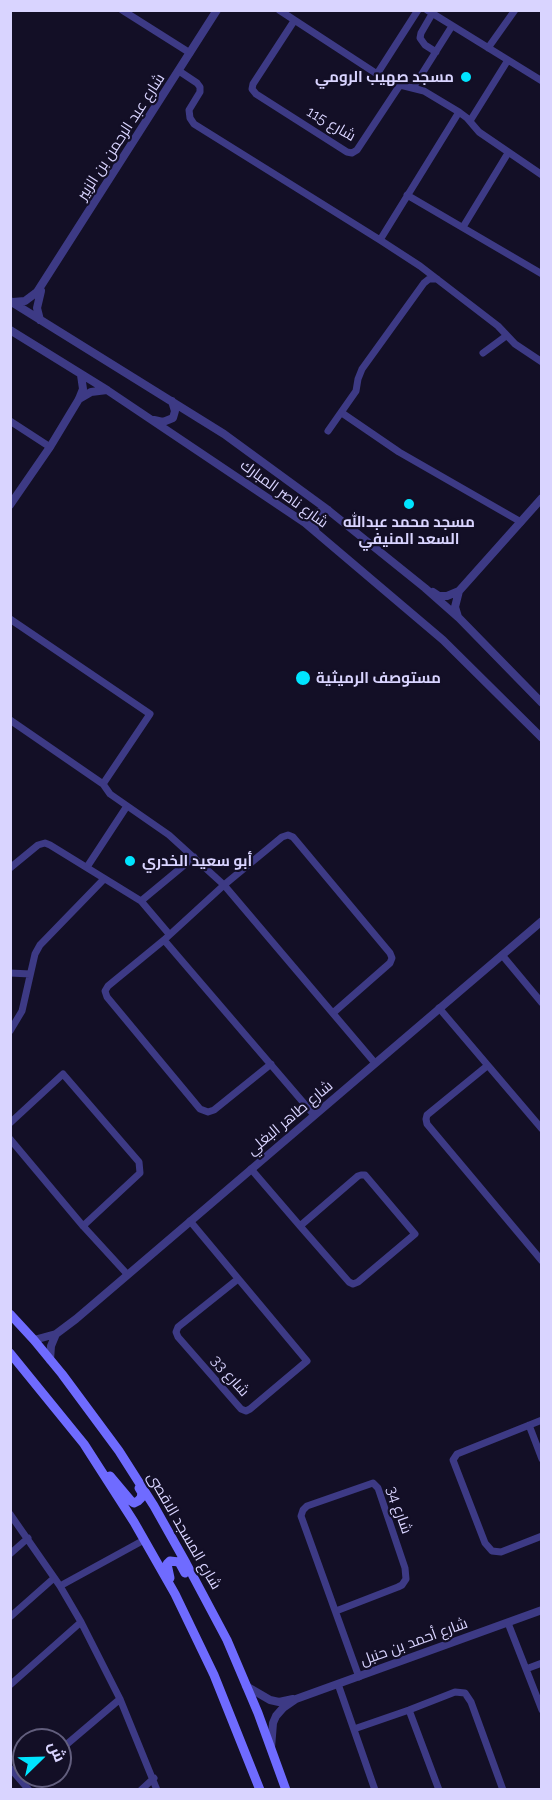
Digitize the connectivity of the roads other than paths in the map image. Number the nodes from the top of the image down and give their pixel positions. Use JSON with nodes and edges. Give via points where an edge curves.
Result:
{"nodes":[{"id":1,"x":122,"y":10,"type":"edge"},
{"id":2,"x":217,"y":10,"type":"edge"},
{"id":3,"x":279,"y":10,"type":"edge"},
{"id":4,"x":418,"y":10,"type":"edge"},
{"id":5,"x":515,"y":10,"type":"edge"},
{"id":6,"x":430,"y":12,"type":"edge"},
{"id":7,"x":134,"y":13,"type":"edge"},
{"id":8,"x":294,"y":21,"type":"junction"},
{"id":9,"x":452,"y":26,"type":"junction"},
{"id":10,"x":488,"y":48,"type":"junction"},
{"id":11,"x":436,"y":52,"type":"junction"},
{"id":12,"x":190,"y":53,"type":"junction"},
{"id":13,"x":508,"y":60,"type":"junction"},
{"id":14,"x":178,"y":71,"type":"junction"},
{"id":15,"x":377,"y":74,"type":"junction"},
{"id":16,"x":542,"y":81,"type":"edge"},
{"id":17,"x":400,"y":86,"type":"junction"},
{"id":18,"x":412,"y":88,"type":"junction"},
{"id":19,"x":459,"y":112,"type":"junction"},
{"id":20,"x":470,"y":122,"type":"junction"},
{"id":21,"x":508,"y":153,"type":"junction"},
{"id":22,"x":542,"y":175,"type":"edge"},
{"id":23,"x":407,"y":195,"type":"junction"},
{"id":24,"x":463,"y":227,"type":"junction"},
{"id":25,"x":380,"y":240,"type":"junction"},
{"id":26,"x":542,"y":274,"type":"edge"},
{"id":27,"x":47,"y":277,"type":"junction"},
{"id":28,"x":437,"y":279,"type":"junction"},
{"id":29,"x":11,"y":302,"type":"edge"},
{"id":30,"x":40,"y":320,"type":"junction"},
{"id":31,"x":10,"y":330,"type":"edge"},
{"id":32,"x":506,"y":336,"type":"junction"},
{"id":33,"x":483,"y":353,"type":"dead end"},
{"id":34,"x":542,"y":362,"type":"edge"},
{"id":35,"x":81,"y":375,"type":"junction"},
{"id":36,"x":107,"y":390,"type":"junction"},
{"id":37,"x":79,"y":399,"type":"junction"},
{"id":38,"x":170,"y":399,"type":"junction"},
{"id":39,"x":342,"y":412,"type":"junction"},
{"id":40,"x":151,"y":418,"type":"junction"},
{"id":41,"x":10,"y":421,"type":"edge"},
{"id":42,"x":328,"y":431,"type":"dead end"},
{"id":43,"x":50,"y":447,"type":"junction"},
{"id":44,"x":542,"y":498,"type":"edge"},
{"id":45,"x":10,"y":505,"type":"edge"},
{"id":46,"x":328,"y":510,"type":"junction"},
{"id":47,"x":521,"y":522,"type":"junction"},
{"id":48,"x":317,"y":534,"type":"junction"},
{"id":49,"x":425,"y":588,"type":"junction"},
{"id":50,"x":459,"y":591,"type":"junction"},
{"id":51,"x":459,"y":618,"type":"junction"},
{"id":52,"x":13,"y":621,"type":"edge"},
{"id":53,"x":10,"y":631,"type":"edge"},
{"id":54,"x":542,"y":703,"type":"edge"},
{"id":55,"x":10,"y":720,"type":"edge"},
{"id":56,"x":542,"y":738,"type":"edge"},
{"id":57,"x":103,"y":784,"type":"junction"},
{"id":58,"x":127,"y":806,"type":"junction"},
{"id":59,"x":194,"y":857,"type":"junction"},
{"id":60,"x":87,"y":867,"type":"junction"},
{"id":61,"x":10,"y":868,"type":"edge"},
{"id":62,"x":104,"y":879,"type":"junction"},
{"id":63,"x":224,"y":885,"type":"junction"},
{"id":64,"x":141,"y":901,"type":"junction"},
{"id":65,"x":542,"y":921,"type":"edge"},
{"id":66,"x":167,"y":937,"type":"junction"},
{"id":67,"x":502,"y":955,"type":"junction"},
{"id":68,"x":10,"y":973,"type":"edge"},
{"id":69,"x":30,"y":974,"type":"junction"},
{"id":70,"x":542,"y":1003,"type":"edge"},
{"id":71,"x":439,"y":1008,"type":"junction"},
{"id":72,"x":333,"y":1013,"type":"junction"},
{"id":73,"x":10,"y":1031,"type":"edge"},
{"id":74,"x":375,"y":1063,"type":"junction"},
{"id":75,"x":271,"y":1064,"type":"junction"},
{"id":76,"x":487,"y":1066,"type":"junction"},
{"id":77,"x":314,"y":1115,"type":"junction"},
{"id":78,"x":10,"y":1123,"type":"edge"},
{"id":79,"x":542,"y":1129,"type":"edge"},
{"id":80,"x":10,"y":1139,"type":"edge"},
{"id":81,"x":251,"y":1169,"type":"junction"},
{"id":82,"x":190,"y":1221,"type":"junction"},
{"id":83,"x":83,"y":1226,"type":"junction"},
{"id":84,"x":300,"y":1226,"type":"junction"},
{"id":85,"x":542,"y":1261,"type":"edge"},
{"id":86,"x":127,"y":1274,"type":"junction"},
{"id":87,"x":238,"y":1279,"type":"junction"},
{"id":88,"x":10,"y":1314,"type":"edge"},
{"id":89,"x":56,"y":1334,"type":"junction"},
{"id":90,"x":34,"y":1340,"type":"junction"},
{"id":91,"x":10,"y":1353,"type":"edge"},
{"id":92,"x":50,"y":1360,"type":"junction"},
{"id":93,"x":542,"y":1420,"type":"edge"},
{"id":94,"x":529,"y":1425,"type":"junction"},
{"id":95,"x":84,"y":1444,"type":"junction"},
{"id":96,"x":542,"y":1459,"type":"edge"},
{"id":97,"x":131,"y":1469,"type":"junction"},
{"id":98,"x":10,"y":1514,"type":"edge"},
{"id":99,"x":542,"y":1536,"type":"edge"},
{"id":100,"x":28,"y":1538,"type":"junction"},
{"id":101,"x":144,"y":1540,"type":"junction"},
{"id":102,"x":10,"y":1554,"type":"edge"},
{"id":103,"x":54,"y":1578,"type":"junction"},
{"id":104,"x":60,"y":1586,"type":"junction"},
{"id":105,"x":175,"y":1594,"type":"junction"},
{"id":106,"x":542,"y":1610,"type":"edge"},
{"id":107,"x":336,"y":1611,"type":"junction"},
{"id":108,"x":10,"y":1617,"type":"edge"},
{"id":109,"x":81,"y":1622,"type":"junction"},
{"id":110,"x":218,"y":1622,"type":"junction"},
{"id":111,"x":508,"y":1623,"type":"junction"},
{"id":112,"x":542,"y":1663,"type":"edge"},
{"id":113,"x":526,"y":1669,"type":"junction"},
{"id":114,"x":360,"y":1677,"type":"junction"},
{"id":115,"x":338,"y":1684,"type":"junction"},
{"id":116,"x":10,"y":1685,"type":"edge"},
{"id":117,"x":246,"y":1686,"type":"junction"},
{"id":118,"x":120,"y":1699,"type":"junction"},
{"id":119,"x":296,"y":1700,"type":"junction"},
{"id":120,"x":409,"y":1710,"type":"junction"},
{"id":121,"x":542,"y":1710,"type":"edge"},
{"id":122,"x":354,"y":1729,"type":"junction"},
{"id":123,"x":72,"y":1740,"type":"edge"},
{"id":124,"x":271,"y":1748,"type":"junction"},
{"id":125,"x":154,"y":1778,"type":"junction"},
{"id":126,"x":141,"y":1790,"type":"edge"},
{"id":127,"x":157,"y":1790,"type":"edge"},
{"id":128,"x":260,"y":1790,"type":"edge"},
{"id":129,"x":286,"y":1790,"type":"edge"},
{"id":130,"x":375,"y":1790,"type":"edge"},
{"id":131,"x":439,"y":1790,"type":"edge"},
{"id":132,"x":503,"y":1790,"type":"edge"}],
"edges":[{"from":1,"to":7,"type":"street"},
{"from":2,"to":12,"type":"street","name":"شارع عبد الرحمن بن الزبير"},
{"from":3,"to":8,"type":"street"},
{"from":4,"to":15,"type":"street"},
{"from":5,"to":10,"type":"street"},
{"from":6,"to":9,"type":"street"},
{"from":6,"to":11,"type":"street","via":[[420,38]]},
{"from":7,"to":12,"type":"street"},
{"from":8,"to":15,"type":"street"},
{"from":8,"to":17,"type":"street","name":"شارع 115","via":[[252,89],[347,152],[357,150]]},
{"from":9,"to":10,"type":"street"},
{"from":9,"to":11,"type":"street"},
{"from":10,"to":13,"type":"street"},
{"from":11,"to":18,"type":"street"},
{"from":12,"to":14,"type":"street","name":"شارع عبد الرحمن بن الزبير"},
{"from":13,"to":16,"type":"street"},
{"from":13,"to":20,"type":"street"},
{"from":14,"to":25,"type":"street","via":[[200,87],[189,110],[194,124]]},
{"from":14,"to":27,"type":"street","name":"شارع عبد الرحمن بن الزبير"},
{"from":15,"to":17,"type":"street"},
{"from":17,"to":18,"type":"street"},
{"from":18,"to":19,"type":"street"},
{"from":19,"to":20,"type":"street"},
{"from":19,"to":23,"type":"street"},
{"from":20,"to":21,"type":"street"},
{"from":21,"to":22,"type":"street"},
{"from":21,"to":24,"type":"street"},
{"from":23,"to":24,"type":"street"},
{"from":23,"to":25,"type":"street"},
{"from":24,"to":26,"type":"street"},
{"from":25,"to":28,"type":"street"},
{"from":27,"to":29,"type":"street","name":"شارع عبد الرحمن بن الزبير","via":[[30,299]]},
{"from":27,"to":30,"type":"street","name":"شارع عبد الرحمن بن الزبير","via":[[38,296]]},
{"from":28,"to":32,"type":"street"},
{"from":28,"to":39,"type":"street","via":[[426,282],[362,369],[357,389]]},
{"from":29,"to":30,"type":"street","name":"شارع ناصر المبارك"},
{"from":30,"to":38,"type":"street","name":"شارع ناصر المبارك"},
{"from":31,"to":35,"type":"street","name":"شارع ناصر المبارك"},
{"from":32,"to":33,"type":"street"},
{"from":32,"to":34,"type":"street"},
{"from":35,"to":36,"type":"street","name":"شارع ناصر المبارك"},
{"from":35,"to":37,"type":"street","via":[[83,389]]},
{"from":36,"to":37,"type":"street"},
{"from":36,"to":40,"type":"street","name":"شارع ناصر المبارك"},
{"from":37,"to":43,"type":"street"},
{"from":38,"to":40,"type":"street","via":[[176,411],[172,418],[163,422]]},
{"from":38,"to":46,"type":"street","name":"شارع ناصر المبارك"},
{"from":39,"to":42,"type":"street"},
{"from":39,"to":47,"type":"street","via":[[392,447]]},
{"from":40,"to":48,"type":"street","name":"شارع ناصر المبارك"},
{"from":41,"to":43,"type":"street"},
{"from":43,"to":45,"type":"street"},
{"from":44,"to":47,"type":"street"},
{"from":46,"to":48,"type":"street","via":[[313,516]]},
{"from":46,"to":49,"type":"street","name":"شارع ناصر المبارك"},
{"from":47,"to":50,"type":"street"},
{"from":48,"to":56,"type":"street","name":"شارع ناصر المبارك","via":[[443,640]]},
{"from":49,"to":50,"type":"street","via":[[439,596]]},
{"from":49,"to":51,"type":"street","name":"شارع ناصر المبارك"},
{"from":50,"to":51,"type":"street","via":[[455,607]]},
{"from":51,"to":54,"type":"street","name":"شارع ناصر المبارك"},
{"from":52,"to":53,"type":"street"},
{"from":52,"to":57,"type":"street","via":[[150,714]]},
{"from":55,"to":57,"type":"street"},
{"from":57,"to":58,"type":"street"},
{"from":58,"to":59,"type":"street"},
{"from":58,"to":60,"type":"street"},
{"from":59,"to":63,"type":"street"},
{"from":59,"to":64,"type":"street"},
{"from":60,"to":61,"type":"street","via":[[45,843],[32,848]]},
{"from":60,"to":62,"type":"street"},
{"from":62,"to":64,"type":"street"},
{"from":62,"to":69,"type":"street","via":[[40,945]]},
{"from":63,"to":66,"type":"street"},
{"from":63,"to":72,"type":"street"},
{"from":63,"to":72,"type":"street","via":[[282,837],[293,837],[392,958]]},
{"from":64,"to":66,"type":"street"},
{"from":65,"to":67,"type":"street","name":"شارع طاهر البغلي"},
{"from":66,"to":75,"type":"street"},
{"from":66,"to":75,"type":"street","via":[[108,986],[107,997],[200,1109],[214,1110]]},
{"from":67,"to":70,"type":"street"},
{"from":67,"to":71,"type":"street","name":"شارع طاهر البغلي"},
{"from":68,"to":69,"type":"street"},
{"from":69,"to":73,"type":"street","via":[[22,1011]]},
{"from":71,"to":74,"type":"street","name":"شارع طاهر البغلي"},
{"from":71,"to":76,"type":"street"},
{"from":72,"to":74,"type":"street"},
{"from":74,"to":77,"type":"street","name":"شارع طاهر البغلي"},
{"from":75,"to":77,"type":"street"},
{"from":76,"to":79,"type":"street"},
{"from":76,"to":85,"type":"street","via":[[426,1119]]},
{"from":77,"to":81,"type":"street","name":"شارع طاهر البغلي"},
{"from":78,"to":83,"type":"street","via":[[63,1074],[139,1162],[140,1173]]},
{"from":80,"to":83,"type":"street"},
{"from":81,"to":82,"type":"street","name":"شارع طاهر البغلي"},
{"from":81,"to":84,"type":"street"},
{"from":82,"to":86,"type":"street","name":"شارع طاهر البغلي"},
{"from":82,"to":87,"type":"street","name":"شارع 33"},
{"from":83,"to":86,"type":"street"},
{"from":84,"to":84,"type":"street","via":[[353,1284],[415,1234],[365,1175],[358,1176]]},
{"from":86,"to":89,"type":"street","name":"شارع طاهر البغلي"},
{"from":87,"to":87,"type":"street","name":"شارع 33","via":[[308,1360],[246,1411],[176,1332]]},
{"from":88,"to":90,"type":"main road","name":"شارع المسجد الاقصى"},
{"from":89,"to":90,"type":"street","name":"شارع طاهر البغلي"},
{"from":89,"to":92,"type":"street"},
{"from":90,"to":92,"type":"main road","name":"شارع المسجد الاقصى"},
{"from":91,"to":95,"type":"main road"},
{"from":92,"to":97,"type":"main road","name":"شارع المسجد الاقصى"},
{"from":93,"to":94,"type":"street"},
{"from":94,"to":96,"type":"street"},
{"from":94,"to":99,"type":"street","via":[[457,1454],[453,1460],[485,1543],[492,1551],[501,1552]]},
{"from":95,"to":97,"type":"main road","via":[[134,1503],[142,1493]]},
{"from":95,"to":101,"type":"main road"},
{"from":97,"to":110,"type":"main road","name":"شارع المسجد الاقصى"},
{"from":98,"to":100,"type":"street"},
{"from":100,"to":102,"type":"street"},
{"from":100,"to":103,"type":"street"},
{"from":101,"to":104,"type":"street"},
{"from":101,"to":105,"type":"main road"},
{"from":103,"to":104,"type":"street"},
{"from":103,"to":108,"type":"street"},
{"from":104,"to":109,"type":"street"},
{"from":105,"to":110,"type":"main road","via":[[167,1570],[170,1561],[179,1562]]},
{"from":105,"to":128,"type":"main road","via":[[214,1675]]},
{"from":106,"to":111,"type":"street","name":"شارع أحمد بن حنبل"},
{"from":107,"to":107,"type":"street","name":"شارع 34","via":[[301,1514],[307,1506],[374,1483],[406,1579],[398,1587]]},
{"from":107,"to":114,"type":"street","name":"شارع 34"},
{"from":109,"to":116,"type":"street"},
{"from":109,"to":118,"type":"street"},
{"from":110,"to":117,"type":"main road","name":"شارع المسجد الاقصى"},
{"from":111,"to":113,"type":"street"},
{"from":111,"to":114,"type":"street","name":"شارع أحمد بن حنبل"},
{"from":112,"to":113,"type":"street"},
{"from":113,"to":121,"type":"street"},
{"from":114,"to":115,"type":"street","name":"شارع أحمد بن حنبل"},
{"from":115,"to":119,"type":"street","name":"شارع أحمد بن حنبل"},
{"from":115,"to":122,"type":"street"},
{"from":117,"to":119,"type":"street","name":"شارع أحمد بن حنبل","via":[[270,1701]]},
{"from":117,"to":124,"type":"main road","name":"شارع المسجد الاقصى"},
{"from":118,"to":123,"type":"street"},
{"from":118,"to":125,"type":"street"},
{"from":119,"to":124,"type":"street","name":"شارع أحمد بن حنبل","via":[[276,1716]]},
{"from":120,"to":122,"type":"street"},
{"from":120,"to":131,"type":"street"},
{"from":120,"to":132,"type":"street","via":[[455,1692],[465,1693]]},
{"from":122,"to":130,"type":"street"},
{"from":124,"to":129,"type":"main road","name":"شارع المسجد الاقصى"},
{"from":125,"to":126,"type":"street"},
{"from":125,"to":127,"type":"street"}]}
